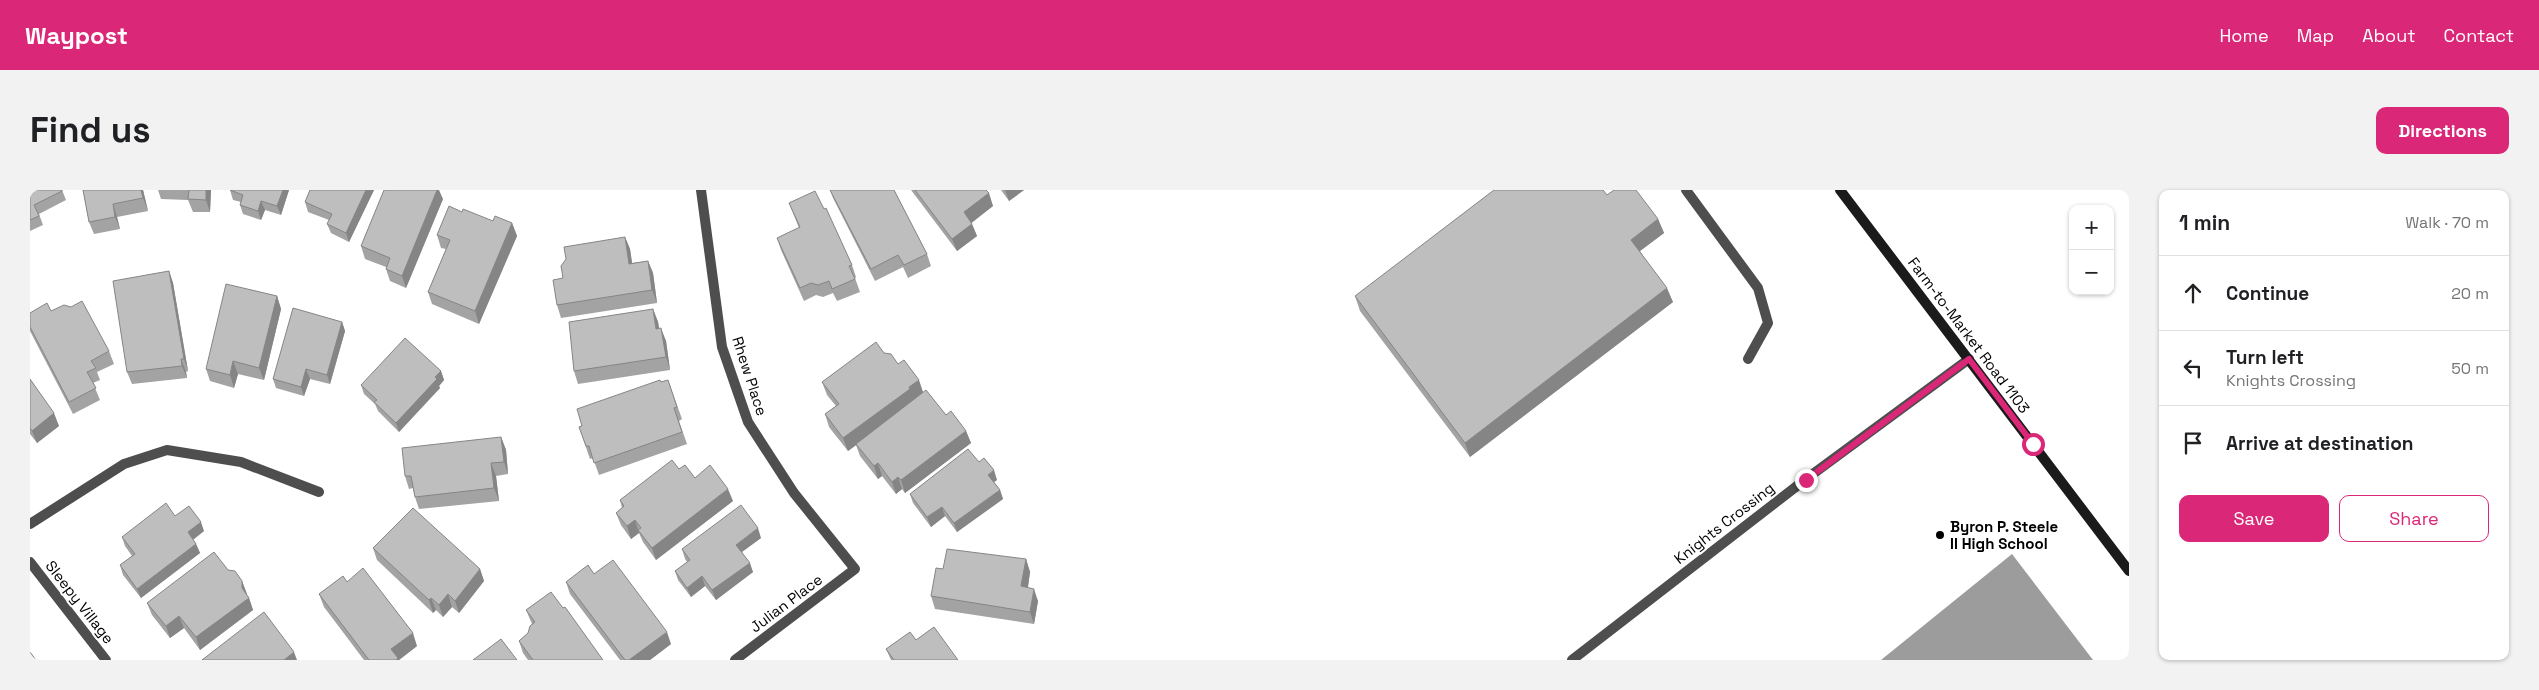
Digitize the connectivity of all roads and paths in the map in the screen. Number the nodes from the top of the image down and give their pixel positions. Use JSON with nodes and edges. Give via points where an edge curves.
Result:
{"nodes":[{"id":1,"x":701,"y":190,"type":"edge"},
{"id":2,"x":1686,"y":190,"type":"edge"},
{"id":3,"x":1840,"y":190,"type":"edge"},
{"id":4,"x":1748,"y":359,"type":"dead end"},
{"id":5,"x":1969,"y":359,"type":"junction"},
{"id":6,"x":319,"y":492,"type":"dead end"},
{"id":7,"x":30,"y":524,"type":"edge"},
{"id":8,"x":30,"y":562,"type":"edge"},
{"id":9,"x":855,"y":569,"type":"joint"},
{"id":10,"x":2129,"y":571,"type":"edge"},
{"id":11,"x":106,"y":660,"type":"edge"},
{"id":12,"x":735,"y":660,"type":"edge"},
{"id":13,"x":1572,"y":660,"type":"edge"}],
"edges":[{"from":1,"to":9,"type":"street","name":"Rhew Place","via":[[722,347],[748,422],[794,494]]},
{"from":2,"to":4,"type":"street","via":[[1758,288],[1768,323]]},
{"from":3,"to":5,"type":"main road","name":"Farm-to-Market Road 1103"},
{"from":5,"to":10,"type":"main road","name":"Farm-to-Market Road 1103"},
{"from":5,"to":13,"type":"street","name":"Knights Crossing"},
{"from":6,"to":7,"type":"street","via":[[241,462],[168,450],[124,464]]},
{"from":8,"to":11,"type":"street","name":"Sleepy Village"},
{"from":9,"to":12,"type":"street","name":"Julian Place"}]}
